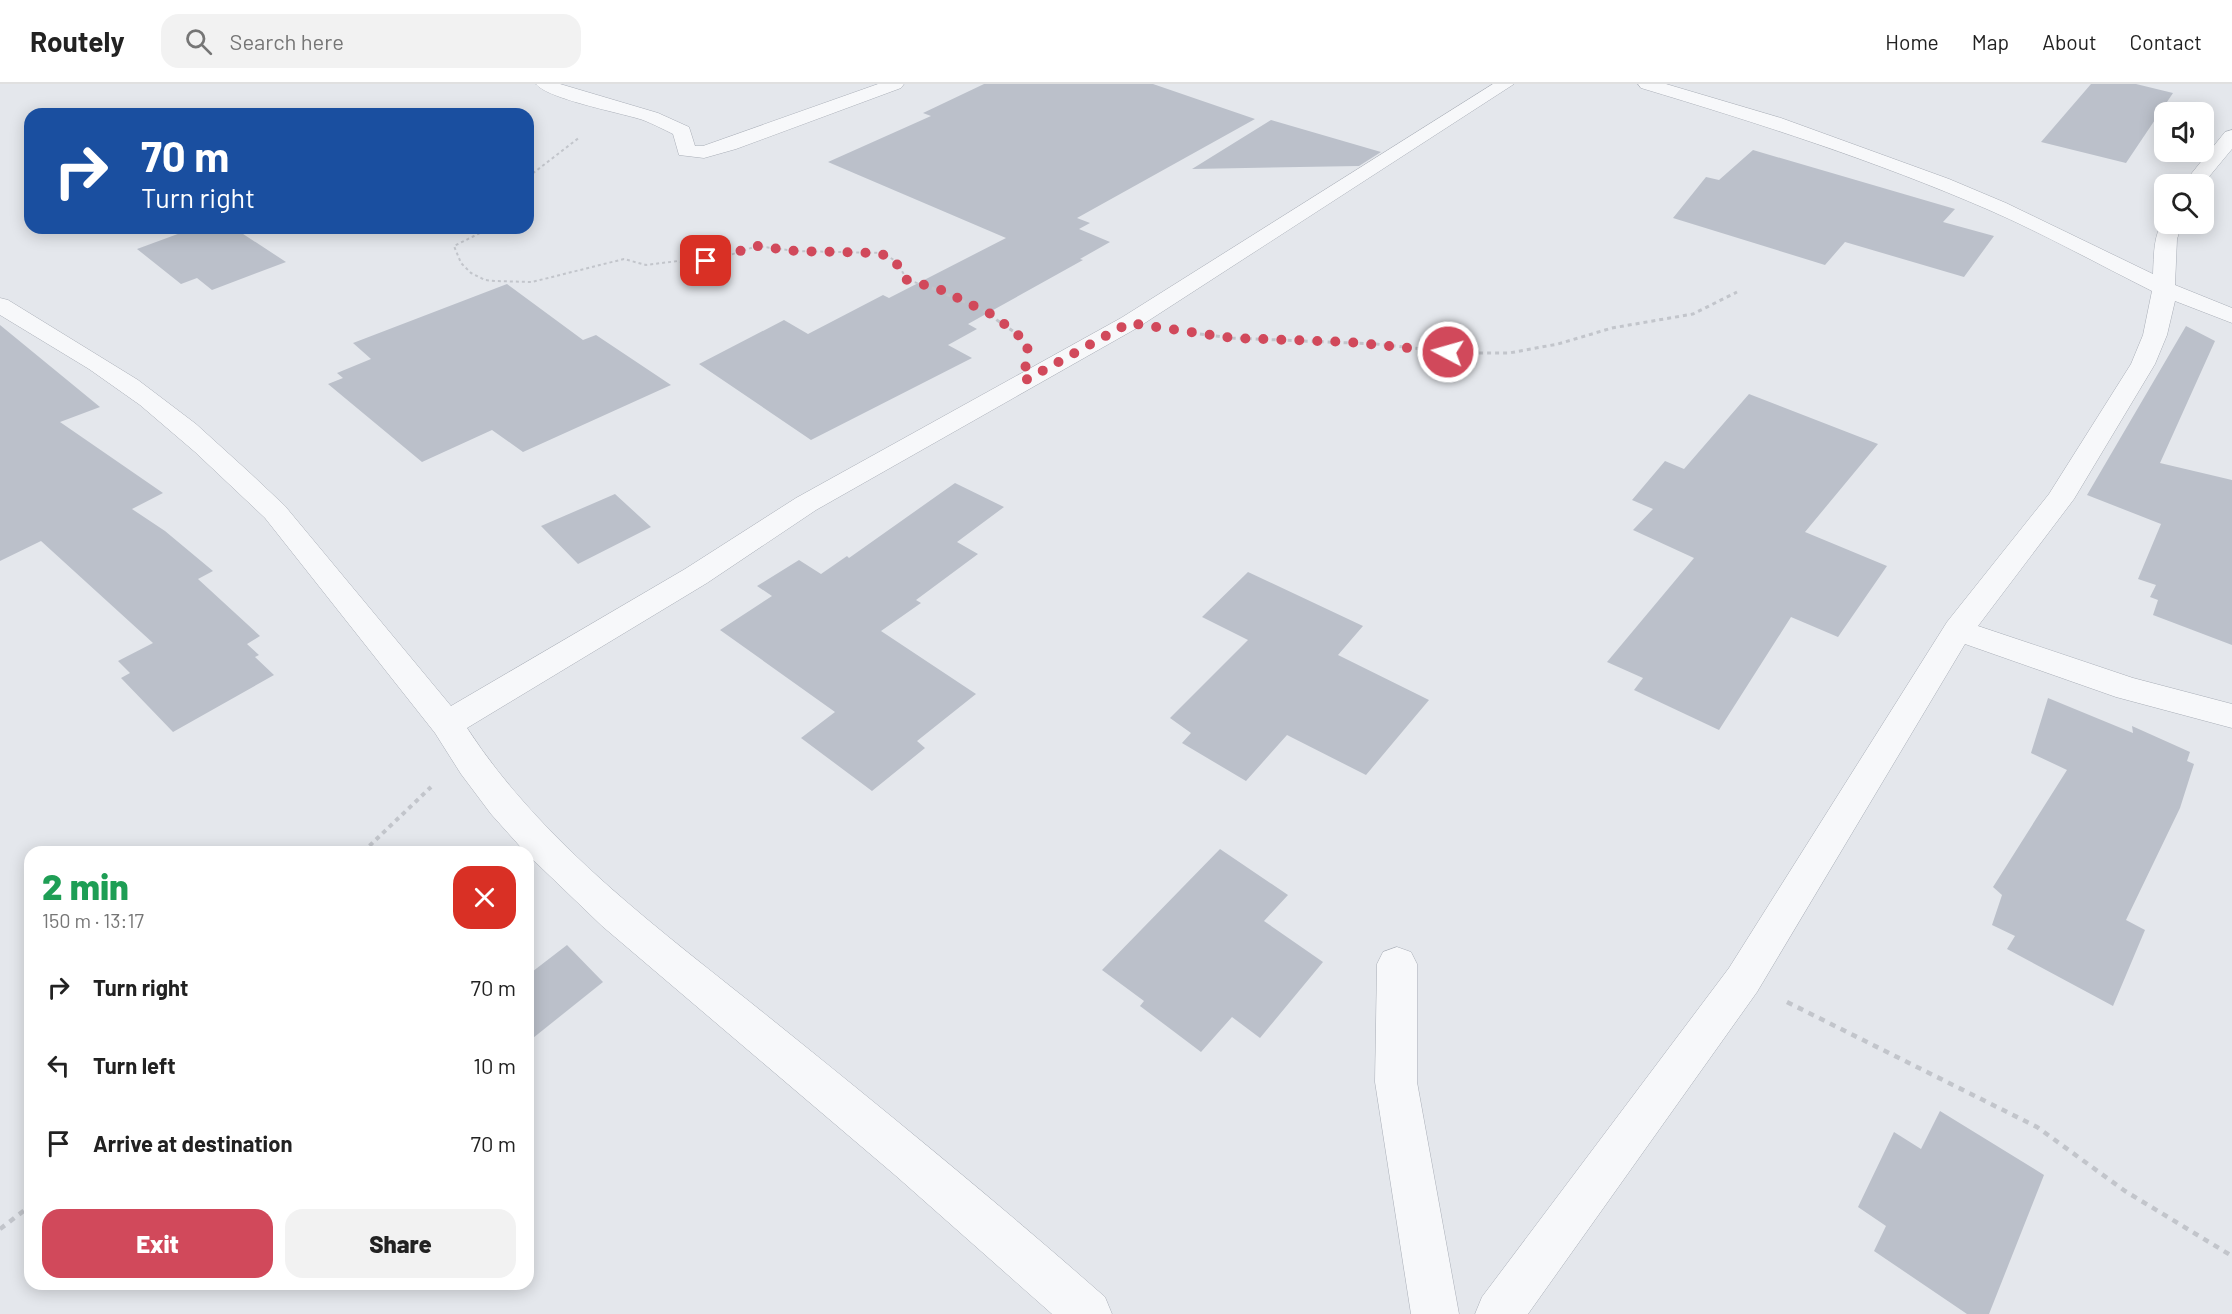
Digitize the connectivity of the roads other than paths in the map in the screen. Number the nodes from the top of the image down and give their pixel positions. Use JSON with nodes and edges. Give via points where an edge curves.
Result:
{"nodes":[{"id":1,"x":545,"y":84,"type":"edge"},
{"id":2,"x":895,"y":84,"type":"edge"},
{"id":3,"x":1504,"y":84,"type":"edge"},
{"id":4,"x":1647,"y":84,"type":"edge"},
{"id":5,"x":2232,"y":136,"type":"edge"},
{"id":6,"x":2201,"y":174,"type":"edge"},
{"id":7,"x":2168,"y":234,"type":"edge"},
{"id":8,"x":2163,"y":288,"type":"junction"},
{"id":9,"x":0,"y":304,"type":"edge"},
{"id":10,"x":2232,"y":316,"type":"edge"},
{"id":11,"x":1958,"y":630,"type":"junction"},
{"id":12,"x":2232,"y":716,"type":"edge"},
{"id":13,"x":447,"y":724,"type":"junction"},
{"id":14,"x":1397,"y":964,"type":"dead end"},
{"id":15,"x":1088,"y":1314,"type":"edge"},
{"id":16,"x":1436,"y":1314,"type":"edge"},
{"id":17,"x":1499,"y":1314,"type":"edge"}],
"edges":[{"from":1,"to":2,"type":"street","via":[[682,130],[686,150],[704,152]]},
{"from":3,"to":13,"type":"street","via":[[1129,323],[806,504],[696,576]]},
{"from":4,"to":8,"type":"street","via":[[1755,116],[1942,183]]},
{"from":5,"to":6,"type":"street"},
{"from":7,"to":8,"type":"street"},
{"from":8,"to":10,"type":"street"},
{"from":8,"to":11,"type":"street","via":[[2160,315],[2143,364],[2060,499]]},
{"from":9,"to":13,"type":"street","via":[[127,384],[189,430],[275,512]]},
{"from":11,"to":12,"type":"street","via":[[2177,704]]},
{"from":11,"to":17,"type":"street","via":[[1743,980]]},
{"from":13,"to":15,"type":"street","via":[[465,755],[520,822],[579,879],[651,945],[1000,1234]]},
{"from":14,"to":16,"type":"street","via":[[1396,1082]]}]}
